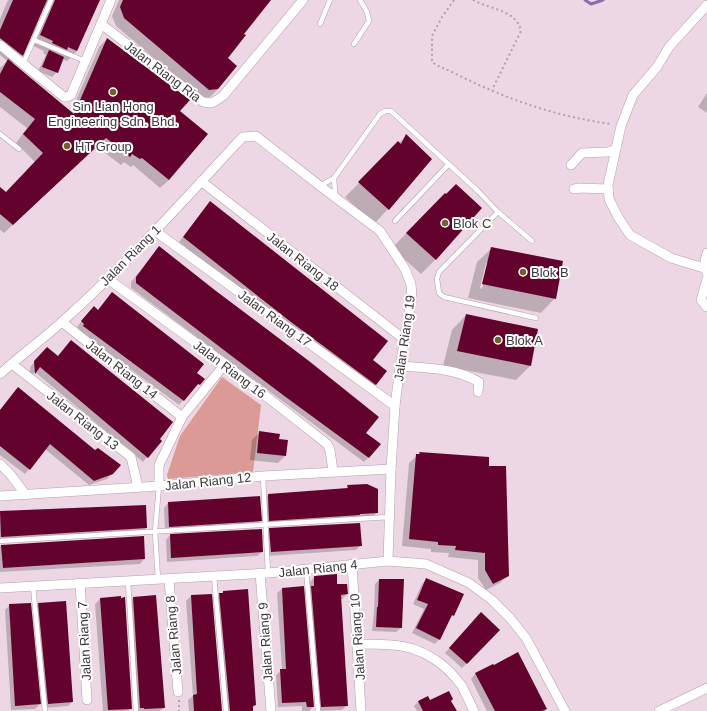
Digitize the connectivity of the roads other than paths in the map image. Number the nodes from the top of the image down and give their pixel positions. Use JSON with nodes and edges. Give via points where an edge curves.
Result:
{"nodes":[{"id":1,"x":51,"y":0,"type":"edge"},
{"id":2,"x":111,"y":0,"type":"edge"},
{"id":3,"x":303,"y":0,"type":"edge"},
{"id":4,"x":330,"y":0,"type":"edge"},
{"id":5,"x":360,"y":0,"type":"edge"},
{"id":6,"x":707,"y":5,"type":"edge"},
{"id":7,"x":101,"y":24,"type":"junction"},
{"id":8,"x":320,"y":24,"type":"dead end"},
{"id":9,"x":34,"y":40,"type":"junction"},
{"id":10,"x":354,"y":44,"type":"dead end"},
{"id":11,"x":0,"y":45,"type":"edge"},
{"id":12,"x":85,"y":62,"type":"junction"},
{"id":13,"x":23,"y":64,"type":"junction"},
{"id":14,"x":0,"y":134,"type":"edge"},
{"id":15,"x":256,"y":136,"type":"joint"},
{"id":16,"x":19,"y":149,"type":"dead end"},
{"id":17,"x":616,"y":150,"type":"junction"},
{"id":18,"x":448,"y":165,"type":"junction"},
{"id":19,"x":571,"y":165,"type":"dead end"},
{"id":20,"x":334,"y":178,"type":"junction"},
{"id":21,"x":201,"y":182,"type":"junction"},
{"id":22,"x":320,"y":186,"type":"junction"},
{"id":23,"x":574,"y":189,"type":"dead end"},
{"id":24,"x":608,"y":189,"type":"junction"},
{"id":25,"x":344,"y":203,"type":"junction"},
{"id":26,"x":498,"y":212,"type":"junction"},
{"id":27,"x":395,"y":221,"type":"dead end"},
{"id":28,"x":155,"y":230,"type":"junction"},
{"id":29,"x":532,"y":241,"type":"dead end"},
{"id":30,"x":707,"y":253,"type":"edge"},
{"id":31,"x":707,"y":270,"type":"edge"},
{"id":32,"x":108,"y":279,"type":"junction"},
{"id":33,"x":707,"y":279,"type":"edge"},
{"id":34,"x":707,"y":307,"type":"edge"},
{"id":35,"x":536,"y":318,"type":"dead end"},
{"id":36,"x":62,"y":322,"type":"junction"},
{"id":37,"x":405,"y":340,"type":"junction"},
{"id":38,"x":12,"y":364,"type":"junction"},
{"id":39,"x":225,"y":364,"type":"junction"},
{"id":40,"x":400,"y":366,"type":"junction"},
{"id":41,"x":0,"y":374,"type":"edge"},
{"id":42,"x":478,"y":392,"type":"dead end"},
{"id":43,"x":395,"y":406,"type":"junction"},
{"id":44,"x":182,"y":417,"type":"junction"},
{"id":45,"x":0,"y":464,"type":"edge"},
{"id":46,"x":391,"y":469,"type":"junction"},
{"id":47,"x":333,"y":471,"type":"junction"},
{"id":48,"x":263,"y":476,"type":"junction"},
{"id":49,"x":159,"y":486,"type":"junction"},
{"id":50,"x":138,"y":487,"type":"junction"},
{"id":51,"x":26,"y":495,"type":"junction"},
{"id":52,"x":0,"y":496,"type":"edge"},
{"id":53,"x":389,"y":517,"type":"junction"},
{"id":54,"x":266,"y":524,"type":"junction"},
{"id":55,"x":155,"y":532,"type":"junction"},
{"id":56,"x":0,"y":541,"type":"edge"},
{"id":57,"x":388,"y":561,"type":"junction"},
{"id":58,"x":352,"y":564,"type":"junction"},
{"id":59,"x":306,"y":569,"type":"junction"},
{"id":60,"x":264,"y":573,"type":"junction"},
{"id":61,"x":214,"y":576,"type":"junction"},
{"id":62,"x":158,"y":579,"type":"junction"},
{"id":63,"x":168,"y":579,"type":"junction"},
{"id":64,"x":128,"y":581,"type":"junction"},
{"id":65,"x":80,"y":583,"type":"junction"},
{"id":66,"x":33,"y":586,"type":"junction"},
{"id":67,"x":0,"y":588,"type":"edge"},
{"id":68,"x":357,"y":644,"type":"junction"},
{"id":69,"x":707,"y":688,"type":"edge"},
{"id":70,"x":178,"y":692,"type":"dead end"},
{"id":71,"x":87,"y":700,"type":"dead end"},
{"id":72,"x":45,"y":711,"type":"edge"},
{"id":73,"x":136,"y":711,"type":"edge"},
{"id":74,"x":226,"y":711,"type":"edge"},
{"id":75,"x":271,"y":711,"type":"edge"},
{"id":76,"x":318,"y":711,"type":"edge"},
{"id":77,"x":361,"y":711,"type":"edge"},
{"id":78,"x":474,"y":711,"type":"edge"},
{"id":79,"x":565,"y":711,"type":"edge"},
{"id":80,"x":659,"y":711,"type":"edge"}],
"edges":[{"from":1,"to":9,"type":"lane"},
{"from":2,"to":7,"type":"street"},
{"from":3,"to":7,"type":"street","name":"Jalan Riang Ria","via":[[223,96],[212,103],[203,102]]},
{"from":4,"to":8,"type":"lane"},
{"from":5,"to":10,"type":"lane","via":[[369,21]]},
{"from":6,"to":17,"type":"street","via":[[669,47],[633,95],[621,126]]},
{"from":7,"to":12,"type":"street"},
{"from":9,"to":12,"type":"lane"},
{"from":9,"to":13,"type":"lane"},
{"from":11,"to":13,"type":"street"},
{"from":12,"to":13,"type":"street","via":[[68,97],[64,97]]},
{"from":14,"to":16,"type":"lane"},
{"from":15,"to":21,"type":"street","name":"Jalan Riang 1","via":[[243,137]]},
{"from":15,"to":22,"type":"street","name":"Jalan Riang 19"},
{"from":17,"to":19,"type":"street","via":[[582,153]]},
{"from":17,"to":24,"type":"street"},
{"from":18,"to":20,"type":"lane","via":[[391,111],[385,111],[376,119]]},
{"from":18,"to":26,"type":"lane"},
{"from":18,"to":27,"type":"lane"},
{"from":20,"to":22,"type":"lane"},
{"from":20,"to":25,"type":"lane","via":[[334,194]]},
{"from":21,"to":28,"type":"street","name":"Jalan Riang 1"},
{"from":21,"to":37,"type":"street","name":"Jalan Riang 18"},
{"from":22,"to":25,"type":"street","name":"Jalan Riang 19"},
{"from":23,"to":24,"type":"street"},
{"from":24,"to":31,"type":"street","via":[[609,199],[630,235],[672,258]]},
{"from":25,"to":37,"type":"street","name":"Jalan Riang 19","via":[[380,231],[409,277],[412,297]]},
{"from":26,"to":29,"type":"lane"},
{"from":26,"to":35,"type":"lane","via":[[439,272],[439,293],[444,297]]},
{"from":28,"to":32,"type":"street","name":"Jalan Riang 1"},
{"from":28,"to":43,"type":"street","name":"Jalan Riang 17"},
{"from":30,"to":31,"type":"street"},
{"from":32,"to":36,"type":"street","name":"Jalan Riang 1"},
{"from":32,"to":39,"type":"street","name":"Jalan Riang 16"},
{"from":33,"to":34,"type":"street","via":[[701,300]]},
{"from":36,"to":38,"type":"street","name":"Jalan Riang 1"},
{"from":36,"to":44,"type":"street","name":"Jalan Riang 14"},
{"from":37,"to":40,"type":"street","name":"Jalan Riang 19"},
{"from":38,"to":41,"type":"street","name":"Jalan Riang 1"},
{"from":38,"to":50,"type":"street","name":"Jalan Riang 13","via":[[131,457]]},
{"from":39,"to":44,"type":"street"},
{"from":39,"to":47,"type":"street","name":"Jalan Riang 16","via":[[327,444]]},
{"from":40,"to":42,"type":"street","via":[[448,371],[472,378],[479,382]]},
{"from":40,"to":43,"type":"street","name":"Jalan Riang 19"},
{"from":43,"to":46,"type":"street","name":"Jalan Riang 19"},
{"from":44,"to":49,"type":"street","via":[[158,465]]},
{"from":45,"to":51,"type":"street"},
{"from":46,"to":47,"type":"street","name":"Jalan Riang 12"},
{"from":46,"to":53,"type":"street","name":"Jalan Riang 19"},
{"from":47,"to":48,"type":"street","name":"Jalan Riang 12"},
{"from":48,"to":49,"type":"street","name":"Jalan Riang 12"},
{"from":48,"to":54,"type":"lane"},
{"from":49,"to":50,"type":"street","name":"Jalan Riang 12"},
{"from":49,"to":55,"type":"lane"},
{"from":50,"to":51,"type":"street","name":"Jalan Riang 12"},
{"from":51,"to":52,"type":"street","name":"Jalan Riang 12"},
{"from":53,"to":54,"type":"lane"},
{"from":53,"to":57,"type":"street","name":"Jalan Riang 19"},
{"from":54,"to":55,"type":"lane"},
{"from":54,"to":60,"type":"lane"},
{"from":55,"to":56,"type":"lane"},
{"from":55,"to":62,"type":"lane"},
{"from":57,"to":58,"type":"street","name":"Jalan Riang 4"},
{"from":57,"to":79,"type":"street","name":"Jalan Riang 4","via":[[426,564],[469,582],[492,600],[526,638]]},
{"from":58,"to":59,"type":"street","name":"Jalan Riang 4"},
{"from":58,"to":68,"type":"street","name":"Jalan Riang 10"},
{"from":59,"to":60,"type":"street","name":"Jalan Riang 4"},
{"from":59,"to":76,"type":"lane"},
{"from":60,"to":61,"type":"street","name":"Jalan Riang 4"},
{"from":60,"to":75,"type":"street","name":"Jalan Riang 9"},
{"from":61,"to":63,"type":"street","name":"Jalan Riang 4"},
{"from":61,"to":74,"type":"lane"},
{"from":62,"to":63,"type":"street","name":"Jalan Riang 4"},
{"from":62,"to":64,"type":"street","name":"Jalan Riang 4"},
{"from":63,"to":70,"type":"street","name":"Jalan Riang 8"},
{"from":64,"to":65,"type":"street","name":"Jalan Riang 4"},
{"from":64,"to":73,"type":"lane"},
{"from":65,"to":66,"type":"street","name":"Jalan Riang 4"},
{"from":65,"to":71,"type":"street","name":"Jalan Riang 7"},
{"from":66,"to":67,"type":"street","name":"Jalan Riang 4"},
{"from":66,"to":72,"type":"lane"},
{"from":68,"to":77,"type":"street","name":"Jalan Riang 10"},
{"from":68,"to":78,"type":"street","via":[[397,645],[430,656],[449,670],[457,680]]},
{"from":69,"to":80,"type":"street"}]}
